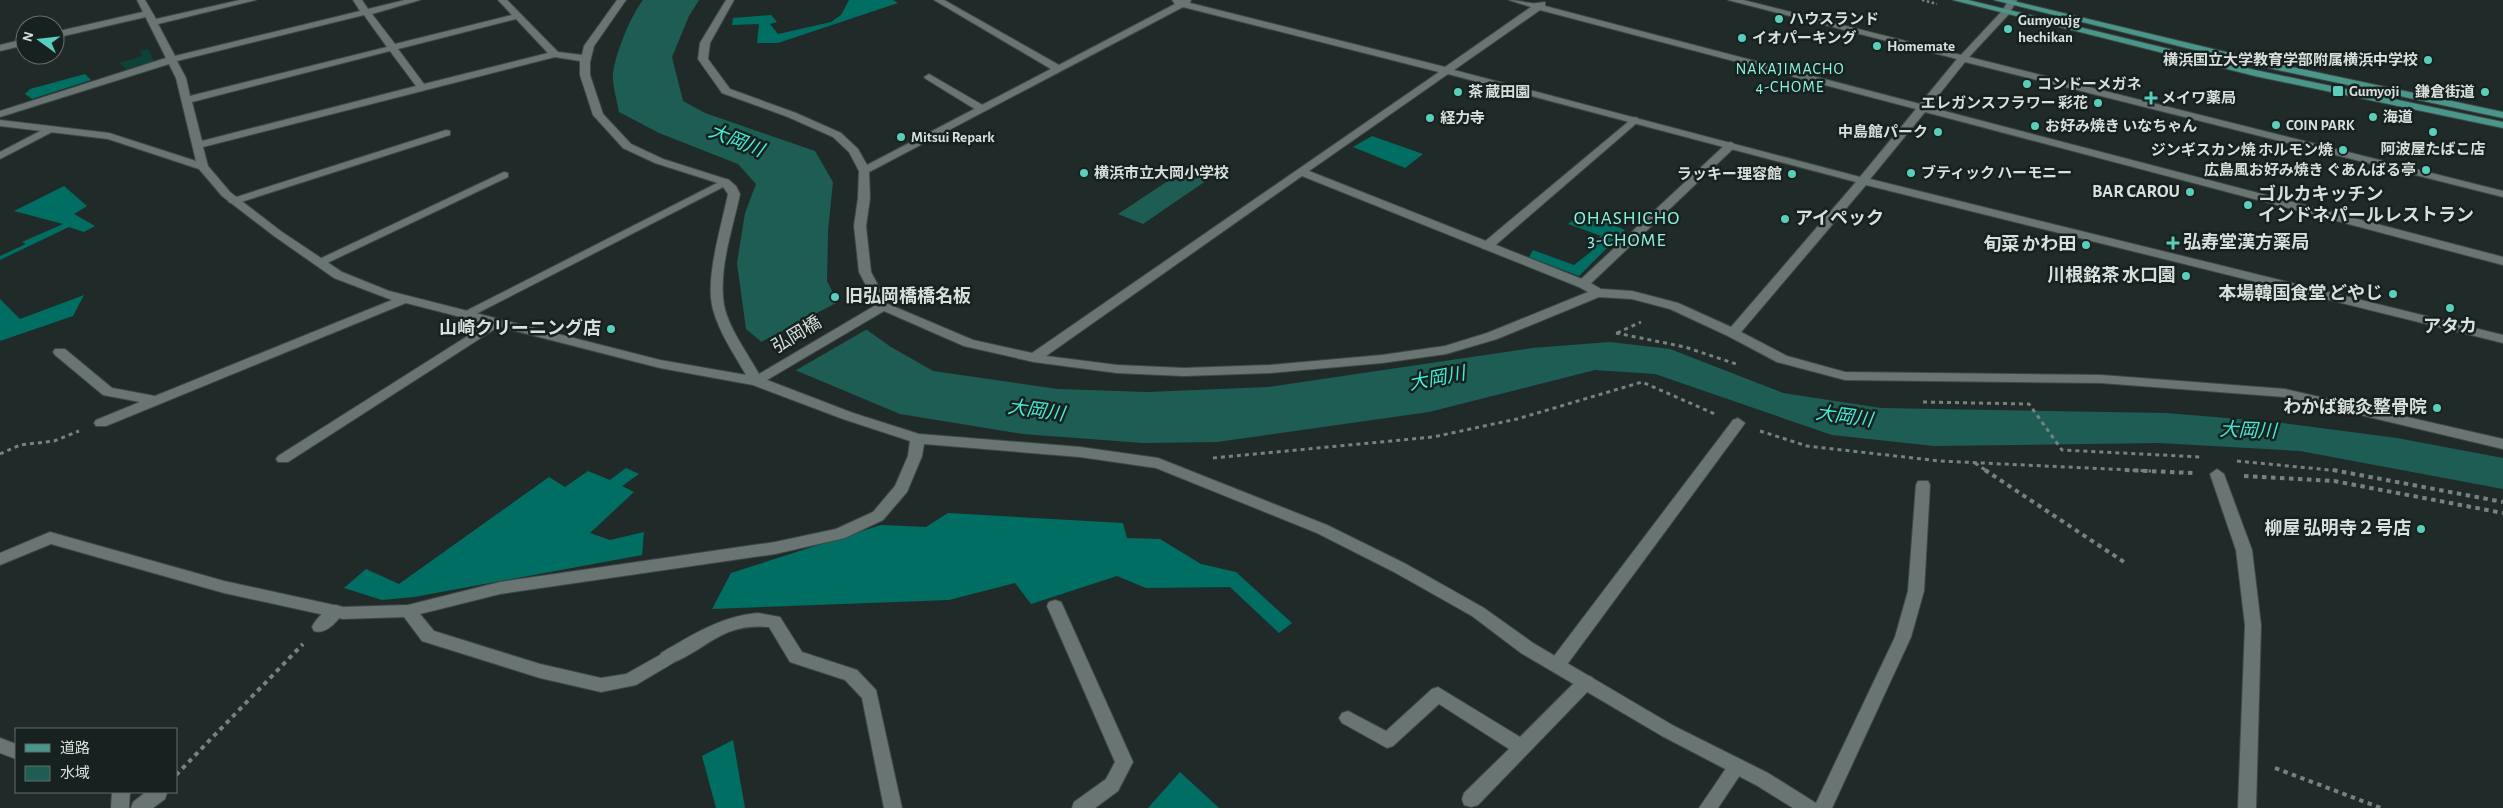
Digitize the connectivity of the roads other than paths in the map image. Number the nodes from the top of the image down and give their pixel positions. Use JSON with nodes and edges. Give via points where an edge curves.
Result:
{"nodes":[{"id":1,"x":141,"y":0,"type":"edge"},
{"id":2,"x":252,"y":0,"type":"edge"},
{"id":3,"x":358,"y":0,"type":"edge"},
{"id":4,"x":416,"y":0,"type":"edge"},
{"id":5,"x":502,"y":0,"type":"edge"},
{"id":6,"x":622,"y":0,"type":"edge"},
{"id":7,"x":730,"y":0,"type":"edge"},
{"id":8,"x":938,"y":0,"type":"edge"},
{"id":9,"x":1513,"y":0,"type":"edge"},
{"id":10,"x":1548,"y":0,"type":"edge"},
{"id":11,"x":1732,"y":0,"type":"edge"},
{"id":12,"x":1957,"y":0,"type":"edge"},
{"id":13,"x":1998,"y":0,"type":"edge"},
{"id":14,"x":1182,"y":1,"type":"edge"},
{"id":15,"x":2010,"y":5,"type":"edge"},
{"id":16,"x":1538,"y":6,"type":"junction"},
{"id":17,"x":367,"y":12,"type":"junction"},
{"id":18,"x":518,"y":16,"type":"junction"},
{"id":19,"x":150,"y":18,"type":"junction"},
{"id":20,"x":65,"y":33,"type":"edge"},
{"id":21,"x":15,"y":44,"type":"edge"},
{"id":22,"x":0,"y":48,"type":"edge"},
{"id":23,"x":393,"y":48,"type":"junction"},
{"id":24,"x":555,"y":54,"type":"junction"},
{"id":25,"x":586,"y":59,"type":"junction"},
{"id":26,"x":1962,"y":59,"type":"junction"},
{"id":27,"x":172,"y":60,"type":"junction"},
{"id":28,"x":1059,"y":69,"type":"junction"},
{"id":29,"x":1448,"y":71,"type":"junction"},
{"id":30,"x":930,"y":77,"type":"dead end"},
{"id":31,"x":422,"y":88,"type":"junction"},
{"id":32,"x":186,"y":100,"type":"junction"},
{"id":33,"x":1920,"y":108,"type":"junction"},
{"id":34,"x":982,"y":109,"type":"junction"},
{"id":35,"x":0,"y":114,"type":"edge"},
{"id":36,"x":2503,"y":115,"type":"edge"},
{"id":37,"x":1634,"y":120,"type":"junction"},
{"id":38,"x":0,"y":123,"type":"edge"},
{"id":39,"x":2503,"y":125,"type":"edge"},
{"id":40,"x":48,"y":130,"type":"junction"},
{"id":41,"x":446,"y":133,"type":"dead end"},
{"id":42,"x":198,"y":145,"type":"junction"},
{"id":43,"x":1731,"y":145,"type":"junction"},
{"id":44,"x":0,"y":156,"type":"edge"},
{"id":45,"x":204,"y":167,"type":"junction"},
{"id":46,"x":864,"y":171,"type":"junction"},
{"id":47,"x":1301,"y":172,"type":"junction"},
{"id":48,"x":504,"y":175,"type":"dead end"},
{"id":49,"x":1863,"y":181,"type":"junction"},
{"id":50,"x":724,"y":182,"type":"junction"},
{"id":51,"x":2503,"y":194,"type":"edge"},
{"id":52,"x":234,"y":200,"type":"junction"},
{"id":53,"x":1487,"y":246,"type":"junction"},
{"id":54,"x":2503,"y":261,"type":"edge"},
{"id":55,"x":319,"y":262,"type":"junction"},
{"id":56,"x":1583,"y":284,"type":"junction"},
{"id":57,"x":1598,"y":293,"type":"junction"},
{"id":58,"x":405,"y":299,"type":"junction"},
{"id":59,"x":883,"y":306,"type":"junction"},
{"id":60,"x":466,"y":314,"type":"junction"},
{"id":61,"x":496,"y":322,"type":"junction"},
{"id":62,"x":1733,"y":333,"type":"junction"},
{"id":63,"x":2503,"y":339,"type":"edge"},
{"id":64,"x":60,"y":352,"type":"dead end"},
{"id":65,"x":1034,"y":358,"type":"junction"},
{"id":66,"x":756,"y":381,"type":"junction"},
{"id":67,"x":156,"y":400,"type":"junction"},
{"id":68,"x":101,"y":422,"type":"road end"},
{"id":69,"x":1738,"y":423,"type":"road end"},
{"id":70,"x":918,"y":439,"type":"junction"},
{"id":71,"x":2503,"y":444,"type":"edge"},
{"id":72,"x":283,"y":459,"type":"dead end"},
{"id":73,"x":2217,"y":474,"type":"road end"},
{"id":74,"x":1923,"y":485,"type":"dead end"},
{"id":75,"x":0,"y":559,"type":"edge"},
{"id":76,"x":1056,"y":606,"type":"dead end"},
{"id":77,"x":336,"y":611,"type":"junction"},
{"id":78,"x":408,"y":611,"type":"junction"},
{"id":79,"x":320,"y":627,"type":"road end"},
{"id":80,"x":1557,"y":664,"type":"junction"},
{"id":81,"x":1586,"y":682,"type":"junction"},
{"id":82,"x":1348,"y":718,"type":"dead end"},
{"id":83,"x":0,"y":745,"type":"edge"},
{"id":84,"x":1522,"y":748,"type":"junction"},
{"id":85,"x":15,"y":752,"type":"edge"},
{"id":86,"x":1737,"y":766,"type":"junction"},
{"id":87,"x":121,"y":793,"type":"edge"},
{"id":88,"x":158,"y":793,"type":"dead end"},
{"id":89,"x":1471,"y":799,"type":"dead end"},
{"id":90,"x":120,"y":808,"type":"edge"},
{"id":91,"x":140,"y":808,"type":"edge"},
{"id":92,"x":893,"y":808,"type":"edge"},
{"id":93,"x":1081,"y":808,"type":"edge"},
{"id":94,"x":1708,"y":808,"type":"edge"},
{"id":95,"x":1808,"y":808,"type":"edge"},
{"id":96,"x":1823,"y":808,"type":"edge"},
{"id":97,"x":2247,"y":808,"type":"edge"}],
"edges":[{"from":1,"to":19,"type":"street"},
{"from":2,"to":19,"type":"street"},
{"from":3,"to":17,"type":"street"},
{"from":4,"to":17,"type":"street"},
{"from":5,"to":18,"type":"street"},
{"from":6,"to":25,"type":"street","via":[[589,46]]},
{"from":7,"to":46,"type":"street","via":[[705,43],[703,59],[716,79],[726,91],[837,135],[854,151]]},
{"from":8,"to":28,"type":"street"},
{"from":9,"to":16,"type":"street"},
{"from":10,"to":16,"type":"street"},
{"from":11,"to":26,"type":"street"},
{"from":12,"to":15,"type":"main road"},
{"from":13,"to":15,"type":"main road"},
{"from":14,"to":28,"type":"street"},
{"from":14,"to":29,"type":"street"},
{"from":15,"to":26,"type":"street"},
{"from":15,"to":36,"type":"main road"},
{"from":15,"to":39,"type":"main road","via":[[2255,73]]},
{"from":16,"to":29,"type":"street"},
{"from":16,"to":33,"type":"street"},
{"from":17,"to":23,"type":"street"},
{"from":17,"to":27,"type":"street"},
{"from":18,"to":23,"type":"street"},
{"from":18,"to":24,"type":"street"},
{"from":19,"to":20,"type":"street"},
{"from":19,"to":27,"type":"street"},
{"from":21,"to":22,"type":"street"},
{"from":23,"to":31,"type":"street"},
{"from":23,"to":32,"type":"street"},
{"from":24,"to":25,"type":"street"},
{"from":24,"to":31,"type":"street"},
{"from":25,"to":50,"type":"street","via":[[585,75],[598,115],[627,146]]},
{"from":26,"to":33,"type":"street"},
{"from":26,"to":51,"type":"street"},
{"from":27,"to":32,"type":"street","via":[[181,78]]},
{"from":27,"to":35,"type":"street"},
{"from":28,"to":34,"type":"street"},
{"from":29,"to":37,"type":"street"},
{"from":29,"to":47,"type":"street"},
{"from":30,"to":34,"type":"street"},
{"from":31,"to":42,"type":"street"},
{"from":32,"to":42,"type":"street"},
{"from":33,"to":49,"type":"street"},
{"from":33,"to":54,"type":"street"},
{"from":34,"to":46,"type":"street"},
{"from":37,"to":43,"type":"street"},
{"from":37,"to":53,"type":"street"},
{"from":38,"to":40,"type":"street"},
{"from":40,"to":44,"type":"street"},
{"from":40,"to":45,"type":"street","via":[[109,136]]},
{"from":41,"to":52,"type":"street"},
{"from":42,"to":45,"type":"street"},
{"from":43,"to":49,"type":"street"},
{"from":43,"to":56,"type":"street"},
{"from":45,"to":52,"type":"street"},
{"from":46,"to":59,"type":"street","via":[[860,226],[865,272]]},
{"from":47,"to":53,"type":"street"},
{"from":47,"to":65,"type":"street"},
{"from":48,"to":55,"type":"street"},
{"from":49,"to":62,"type":"street"},
{"from":49,"to":63,"type":"street"},
{"from":50,"to":60,"type":"street"},
{"from":50,"to":66,"type":"street","via":[[734,194],[718,271],[718,305]]},
{"from":52,"to":55,"type":"street"},
{"from":53,"to":56,"type":"street"},
{"from":55,"to":58,"type":"street","via":[[338,275]]},
{"from":56,"to":57,"type":"street"},
{"from":57,"to":62,"type":"street","via":[[1632,295],[1674,306]]},
{"from":57,"to":65,"type":"street","via":[[1492,336],[1446,350],[1382,359],[1270,369],[1184,372],[1117,369]]},
{"from":58,"to":60,"type":"street"},
{"from":58,"to":67,"type":"street"},
{"from":59,"to":65,"type":"street","via":[[969,343]]},
{"from":59,"to":66,"type":"street","name":"弘岡橋"},
{"from":60,"to":61,"type":"street"},
{"from":61,"to":66,"type":"street","via":[[660,364]]},
{"from":61,"to":72,"type":"street"},
{"from":62,"to":71,"type":"street","via":[[1782,359],[1845,376],[2101,379],[2285,393]]},
{"from":64,"to":67,"type":"street","via":[[108,392]]},
{"from":66,"to":70,"type":"street"},
{"from":67,"to":68,"type":"street"},
{"from":69,"to":80,"type":"street"},
{"from":70,"to":78,"type":"street","via":[[902,488],[878,516],[840,534],[775,548],[500,588]]},
{"from":70,"to":80,"type":"street","via":[[1080,452],[1158,463],[1322,529],[1400,568],[1478,612],[1527,648]]},
{"from":73,"to":97,"type":"street","via":[[2244,550],[2253,626]]},
{"from":74,"to":96,"type":"street","via":[[1916,591],[1903,637]]},
{"from":75,"to":77,"type":"street","via":[[50,538],[224,587]]},
{"from":76,"to":93,"type":"street","via":[[1124,762],[1112,785]]},
{"from":77,"to":78,"type":"street"},
{"from":77,"to":79,"type":"street"},
{"from":78,"to":92,"type":"street","via":[[428,636],[540,671],[602,685],[630,680],[729,623],[754,618],[774,621],[796,656],[851,675],[870,695]]},
{"from":80,"to":81,"type":"street"},
{"from":81,"to":84,"type":"street"},
{"from":81,"to":86,"type":"street","via":[[1668,731]]},
{"from":82,"to":84,"type":"street","via":[[1386,741],[1438,694]]},
{"from":83,"to":85,"type":"street"},
{"from":84,"to":89,"type":"street"},
{"from":86,"to":94,"type":"street"},
{"from":86,"to":95,"type":"street"},
{"from":87,"to":90,"type":"street"},
{"from":88,"to":91,"type":"street"}]}
